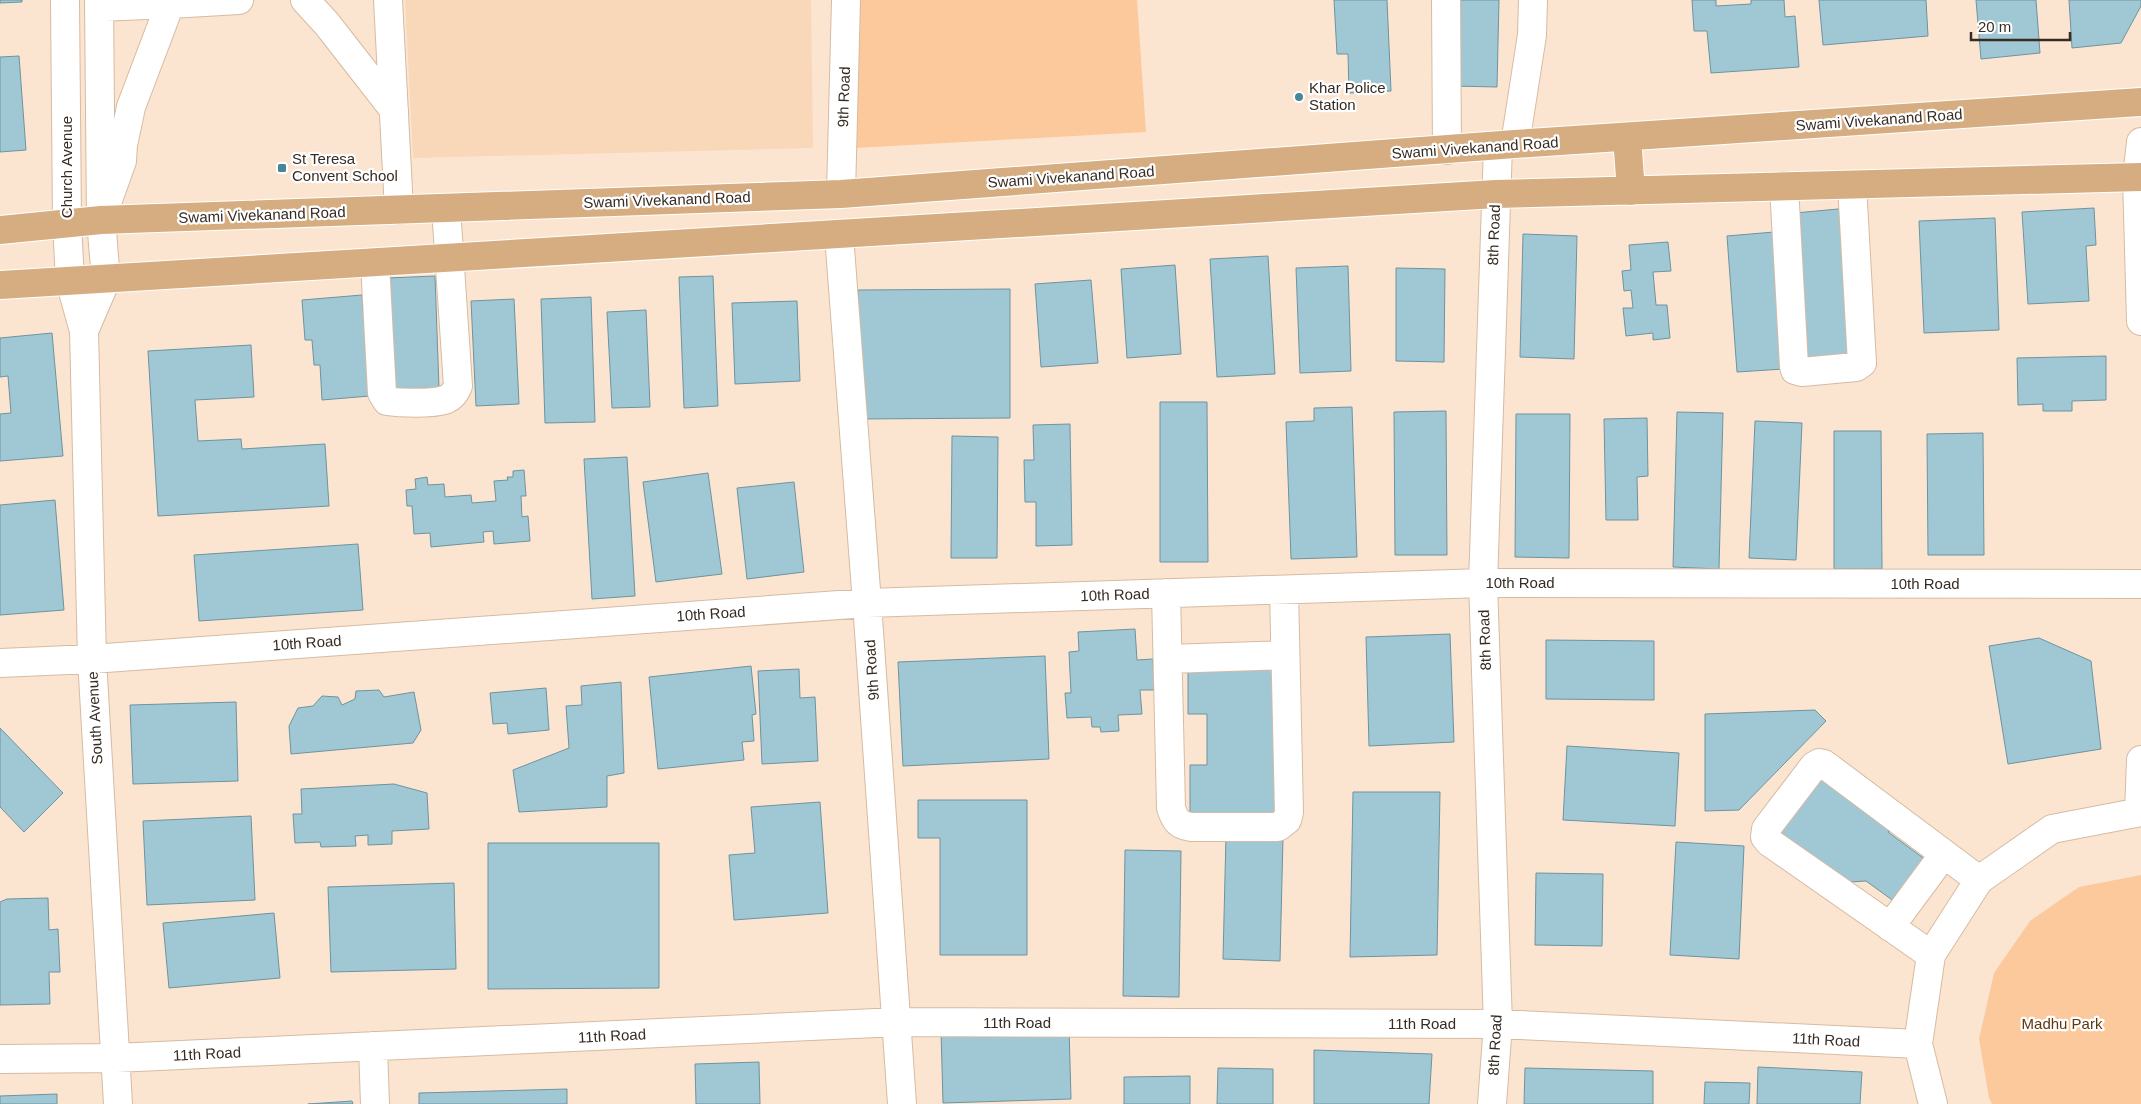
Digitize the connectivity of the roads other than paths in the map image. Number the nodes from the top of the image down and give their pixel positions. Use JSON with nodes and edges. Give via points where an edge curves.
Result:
{"nodes":[{"id":1,"x":65,"y":0,"type":"edge"},
{"id":2,"x":239,"y":0,"type":"edge"},
{"id":3,"x":305,"y":0,"type":"edge"},
{"id":4,"x":388,"y":0,"type":"edge"},
{"id":5,"x":846,"y":0,"type":"edge"},
{"id":6,"x":1446,"y":0,"type":"edge"},
{"id":7,"x":1533,"y":0,"type":"edge"},
{"id":8,"x":99,"y":4,"type":"edge"},
{"id":9,"x":170,"y":4,"type":"junction"},
{"id":10,"x":2141,"y":102,"type":"edge"},
{"id":11,"x":394,"y":110,"type":"junction"},
{"id":12,"x":1627,"y":137,"type":"junction"},
{"id":13,"x":2141,"y":142,"type":"edge"},
{"id":14,"x":1507,"y":145,"type":"junction"},
{"id":15,"x":1447,"y":150,"type":"junction"},
{"id":16,"x":2139,"y":177,"type":"edge"},
{"id":17,"x":1852,"y":184,"type":"junction"},
{"id":18,"x":1784,"y":186,"type":"junction"},
{"id":19,"x":1631,"y":190,"type":"junction"},
{"id":20,"x":841,"y":194,"type":"junction"},
{"id":21,"x":1496,"y":194,"type":"junction"},
{"id":22,"x":446,"y":208,"type":"junction"},
{"id":23,"x":399,"y":210,"type":"junction"},
{"id":24,"x":101,"y":220,"type":"junction"},
{"id":25,"x":67,"y":223,"type":"junction"},
{"id":26,"x":0,"y":230,"type":"edge"},
{"id":27,"x":839,"y":235,"type":"junction"},
{"id":28,"x":450,"y":258,"type":"junction"},
{"id":29,"x":375,"y":263,"type":"junction"},
{"id":30,"x":106,"y":280,"type":"junction"},
{"id":31,"x":70,"y":281,"type":"junction"},
{"id":32,"x":0,"y":284,"type":"edge"},
{"id":33,"x":2141,"y":321,"type":"edge"},
{"id":34,"x":84,"y":331,"type":"junction"},
{"id":35,"x":1483,"y":583,"type":"junction"},
{"id":36,"x":2141,"y":584,"type":"edge"},
{"id":37,"x":1284,"y":590,"type":"junction"},
{"id":38,"x":1166,"y":593,"type":"junction"},
{"id":39,"x":867,"y":603,"type":"junction"},
{"id":40,"x":1285,"y":655,"type":"junction"},
{"id":41,"x":92,"y":659,"type":"junction"},
{"id":42,"x":1168,"y":659,"type":"junction"},
{"id":43,"x":0,"y":663,"type":"edge"},
{"id":44,"x":2141,"y":760,"type":"edge"},
{"id":45,"x":2140,"y":812,"type":"edge"},
{"id":46,"x":1944,"y":854,"type":"junction"},
{"id":47,"x":1979,"y":880,"type":"junction"},
{"id":48,"x":1890,"y":926,"type":"junction"},
{"id":49,"x":1932,"y":956,"type":"junction"},
{"id":50,"x":898,"y":1022,"type":"junction"},
{"id":51,"x":1498,"y":1024,"type":"junction"},
{"id":52,"x":1918,"y":1044,"type":"junction"},
{"id":53,"x":373,"y":1046,"type":"junction"},
{"id":54,"x":116,"y":1058,"type":"junction"},
{"id":55,"x":0,"y":1059,"type":"edge"},
{"id":56,"x":118,"y":1104,"type":"edge"},
{"id":57,"x":375,"y":1104,"type":"edge"},
{"id":58,"x":902,"y":1104,"type":"edge"},
{"id":59,"x":1492,"y":1104,"type":"edge"},
{"id":60,"x":1933,"y":1104,"type":"edge"}],
"edges":[{"from":1,"to":25,"type":"street","name":"Church Avenue"},
{"from":2,"to":9,"type":"street"},
{"from":3,"to":11,"type":"street"},
{"from":4,"to":11,"type":"street"},
{"from":5,"to":20,"type":"street","name":"9th Road"},
{"from":6,"to":15,"type":"street"},
{"from":7,"to":14,"type":"street","name":"8th Road","via":[[1532,35],[1521,105]]},
{"from":8,"to":9,"type":"street"},
{"from":8,"to":24,"type":"street"},
{"from":9,"to":24,"type":"street","via":[[131,107],[122,161]]},
{"from":10,"to":12,"type":"main road","name":"Swami Vivekanand Road"},
{"from":11,"to":23,"type":"street"},
{"from":12,"to":14,"type":"main road","name":"Swami Vivekanand Road"},
{"from":12,"to":19,"type":"main road"},
{"from":13,"to":16,"type":"street"},
{"from":14,"to":15,"type":"main road","name":"Swami Vivekanand Road"},
{"from":14,"to":21,"type":"street","name":"8th Road"},
{"from":15,"to":20,"type":"main road","name":"Swami Vivekanand Road"},
{"from":16,"to":17,"type":"main road"},
{"from":16,"to":33,"type":"street"},
{"from":17,"to":18,"type":"main road"},
{"from":17,"to":18,"type":"street","via":[[1862,363],[1856,367],[1802,372],[1795,370],[1794,366]]},
{"from":18,"to":19,"type":"main road"},
{"from":19,"to":21,"type":"main road"},
{"from":20,"to":22,"type":"main road","name":"Swami Vivekanand Road"},
{"from":21,"to":27,"type":"main road"},
{"from":21,"to":35,"type":"street","name":"8th Road"},
{"from":22,"to":23,"type":"main road","name":"Swami Vivekanand Road"},
{"from":22,"to":28,"type":"street"},
{"from":23,"to":24,"type":"main road","name":"Swami Vivekanand Road"},
{"from":24,"to":25,"type":"main road","name":"Swami Vivekanand Road"},
{"from":24,"to":30,"type":"street"},
{"from":25,"to":26,"type":"main road","name":"Swami Vivekanand Road"},
{"from":25,"to":31,"type":"street","name":"Church Avenue"},
{"from":27,"to":28,"type":"main road"},
{"from":27,"to":39,"type":"street","name":"9th Road"},
{"from":28,"to":29,"type":"main road"},
{"from":28,"to":29,"type":"street","via":[[458,386],[454,394],[434,401],[387,402],[382,393]]},
{"from":29,"to":30,"type":"main road"},
{"from":30,"to":31,"type":"main road"},
{"from":30,"to":34,"type":"street"},
{"from":31,"to":32,"type":"main road"},
{"from":31,"to":34,"type":"street","name":"Church Avenue"},
{"from":34,"to":41,"type":"street","name":"South Avenue"},
{"from":35,"to":36,"type":"street","name":"10th Road"},
{"from":35,"to":37,"type":"street","name":"10th Road"},
{"from":35,"to":51,"type":"street","name":"8th Road"},
{"from":37,"to":38,"type":"street","name":"10th Road"},
{"from":37,"to":40,"type":"street"},
{"from":38,"to":39,"type":"street","name":"10th Road"},
{"from":38,"to":42,"type":"street"},
{"from":39,"to":41,"type":"street","name":"10th Road"},
{"from":39,"to":50,"type":"street","name":"9th Road"},
{"from":40,"to":42,"type":"street"},
{"from":40,"to":42,"type":"street","via":[[1289,812],[1287,820],[1278,827],[1191,827],[1182,826],[1175,820],[1171,808]]},
{"from":41,"to":43,"type":"street","name":"10th Road"},
{"from":41,"to":54,"type":"street","name":"South Avenue"},
{"from":44,"to":45,"type":"street"},
{"from":45,"to":47,"type":"street","via":[[2052,829]]},
{"from":46,"to":47,"type":"street"},
{"from":46,"to":48,"type":"street"},
{"from":46,"to":48,"type":"street","via":[[1819,763],[1766,829],[1765,837],[1769,842]]},
{"from":47,"to":49,"type":"street"},
{"from":48,"to":49,"type":"street"},
{"from":49,"to":52,"type":"street"},
{"from":50,"to":51,"type":"street","name":"11th Road"},
{"from":50,"to":53,"type":"street","name":"11th Road"},
{"from":50,"to":58,"type":"street","name":"9th Road"},
{"from":51,"to":52,"type":"street","name":"11th Road"},
{"from":51,"to":59,"type":"street","name":"8th Road"},
{"from":52,"to":60,"type":"street"},
{"from":53,"to":54,"type":"street","name":"11th Road"},
{"from":53,"to":57,"type":"street"},
{"from":54,"to":55,"type":"street","name":"11th Road"},
{"from":54,"to":56,"type":"street","name":"South Avenue"}]}
